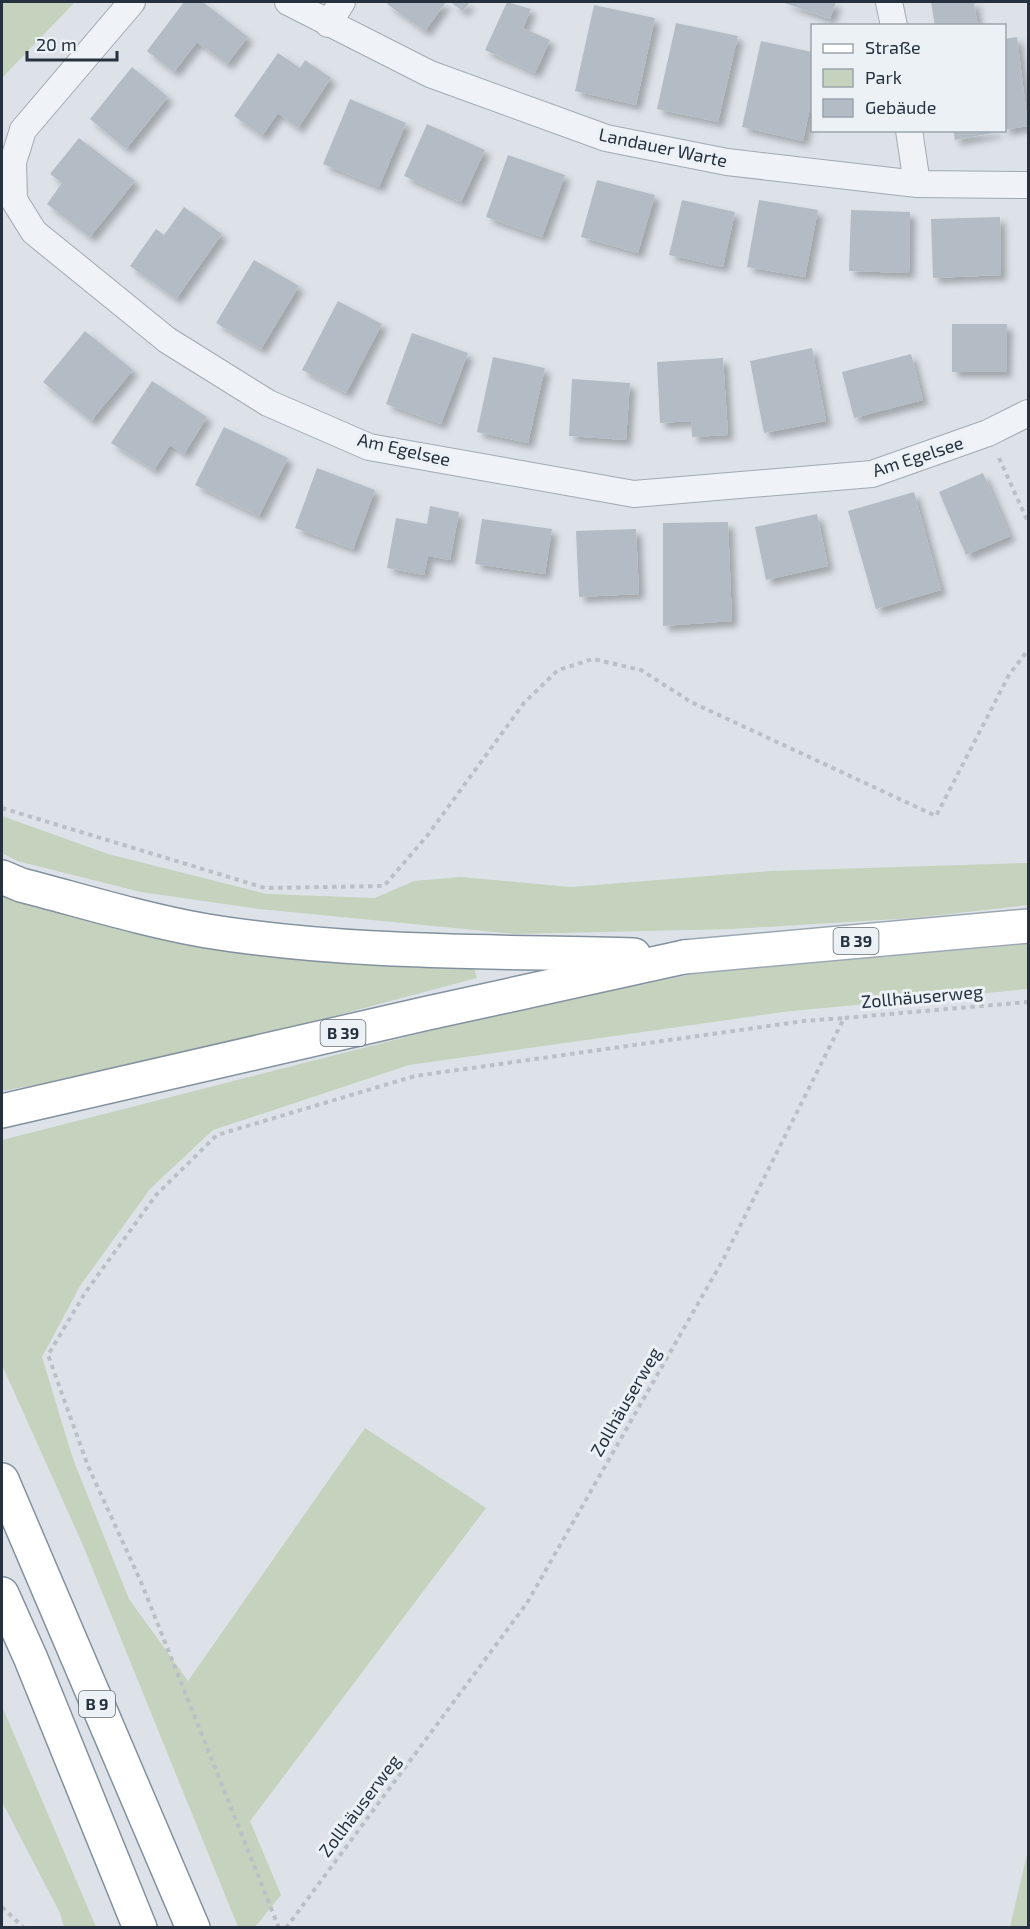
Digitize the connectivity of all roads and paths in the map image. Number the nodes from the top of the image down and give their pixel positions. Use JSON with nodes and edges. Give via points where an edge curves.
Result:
{"nodes":[{"id":1,"x":132,"y":2,"type":"edge"},
{"id":2,"x":288,"y":2,"type":"edge"},
{"id":3,"x":342,"y":2,"type":"edge"},
{"id":4,"x":889,"y":2,"type":"edge"},
{"id":5,"x":328,"y":24,"type":"junction"},
{"id":6,"x":894,"y":24,"type":"edge"},
{"id":7,"x":909,"y":132,"type":"edge"},
{"id":8,"x":916,"y":184,"type":"junction"},
{"id":9,"x":1029,"y":185,"type":"edge"},
{"id":10,"x":1029,"y":413,"type":"edge"},
{"id":11,"x":988,"y":433,"type":"junction"},
{"id":12,"x":1029,"y":522,"type":"edge"},
{"id":13,"x":1029,"y":650,"type":"edge"},
{"id":14,"x":2,"y":808,"type":"edge"},
{"id":15,"x":2,"y":877,"type":"edge"},
{"id":16,"x":1029,"y":926,"type":"edge"},
{"id":17,"x":684,"y":957,"type":"junction"},
{"id":18,"x":1029,"y":1002,"type":"edge"},
{"id":19,"x":844,"y":1018,"type":"junction"},
{"id":20,"x":2,"y":1111,"type":"edge"},
{"id":21,"x":2,"y":1480,"type":"edge"},
{"id":22,"x":2,"y":1594,"type":"edge"},
{"id":23,"x":2,"y":1907,"type":"edge"},
{"id":24,"x":24,"y":1928,"type":"edge"},
{"id":25,"x":140,"y":1928,"type":"edge"},
{"id":26,"x":193,"y":1928,"type":"edge"},
{"id":27,"x":279,"y":1928,"type":"edge"},
{"id":28,"x":286,"y":1928,"type":"edge"}],
"edges":[{"from":1,"to":11,"type":"street","name":"Am Egelsee","via":[[23,130],[13,162],[14,200],[34,232],[167,340],[268,404],[369,447],[634,494],[872,474]]},
{"from":2,"to":5,"type":"street","name":"Landauer Warte"},
{"from":3,"to":5,"type":"street"},
{"from":4,"to":6,"type":"street"},
{"from":5,"to":8,"type":"street","name":"Landauer Warte","via":[[430,74],[606,138],[726,162]]},
{"from":7,"to":8,"type":"street"},
{"from":8,"to":9,"type":"street","name":"Landauer Warte"},
{"from":10,"to":11,"type":"street","name":"Am Egelsee"},
{"from":11,"to":12,"type":"path"},
{"from":13,"to":14,"type":"path","via":[[1009,675],[936,816],[690,702],[641,670],[593,659],[558,670],[524,703],[427,836],[384,886],[265,888]]},
{"from":15,"to":17,"type":"main road","number":"B 39","via":[[206,931],[291,942]]},
{"from":16,"to":17,"type":"main road","number":"B 39"},
{"from":17,"to":20,"type":"main road","number":"B 39"},
{"from":18,"to":19,"type":"path","name":"Zollhäuserweg"},
{"from":19,"to":27,"type":"path","via":[[415,1076],[217,1135],[156,1195],[85,1293],[48,1355],[88,1466],[150,1603]]},
{"from":19,"to":28,"type":"path","name":"Zollhäuserweg","via":[[724,1258],[527,1603]]},
{"from":21,"to":26,"type":"main road","number":"B 9"},
{"from":22,"to":25,"type":"main road","number":"B 9"},
{"from":23,"to":24,"type":"path"}]}
